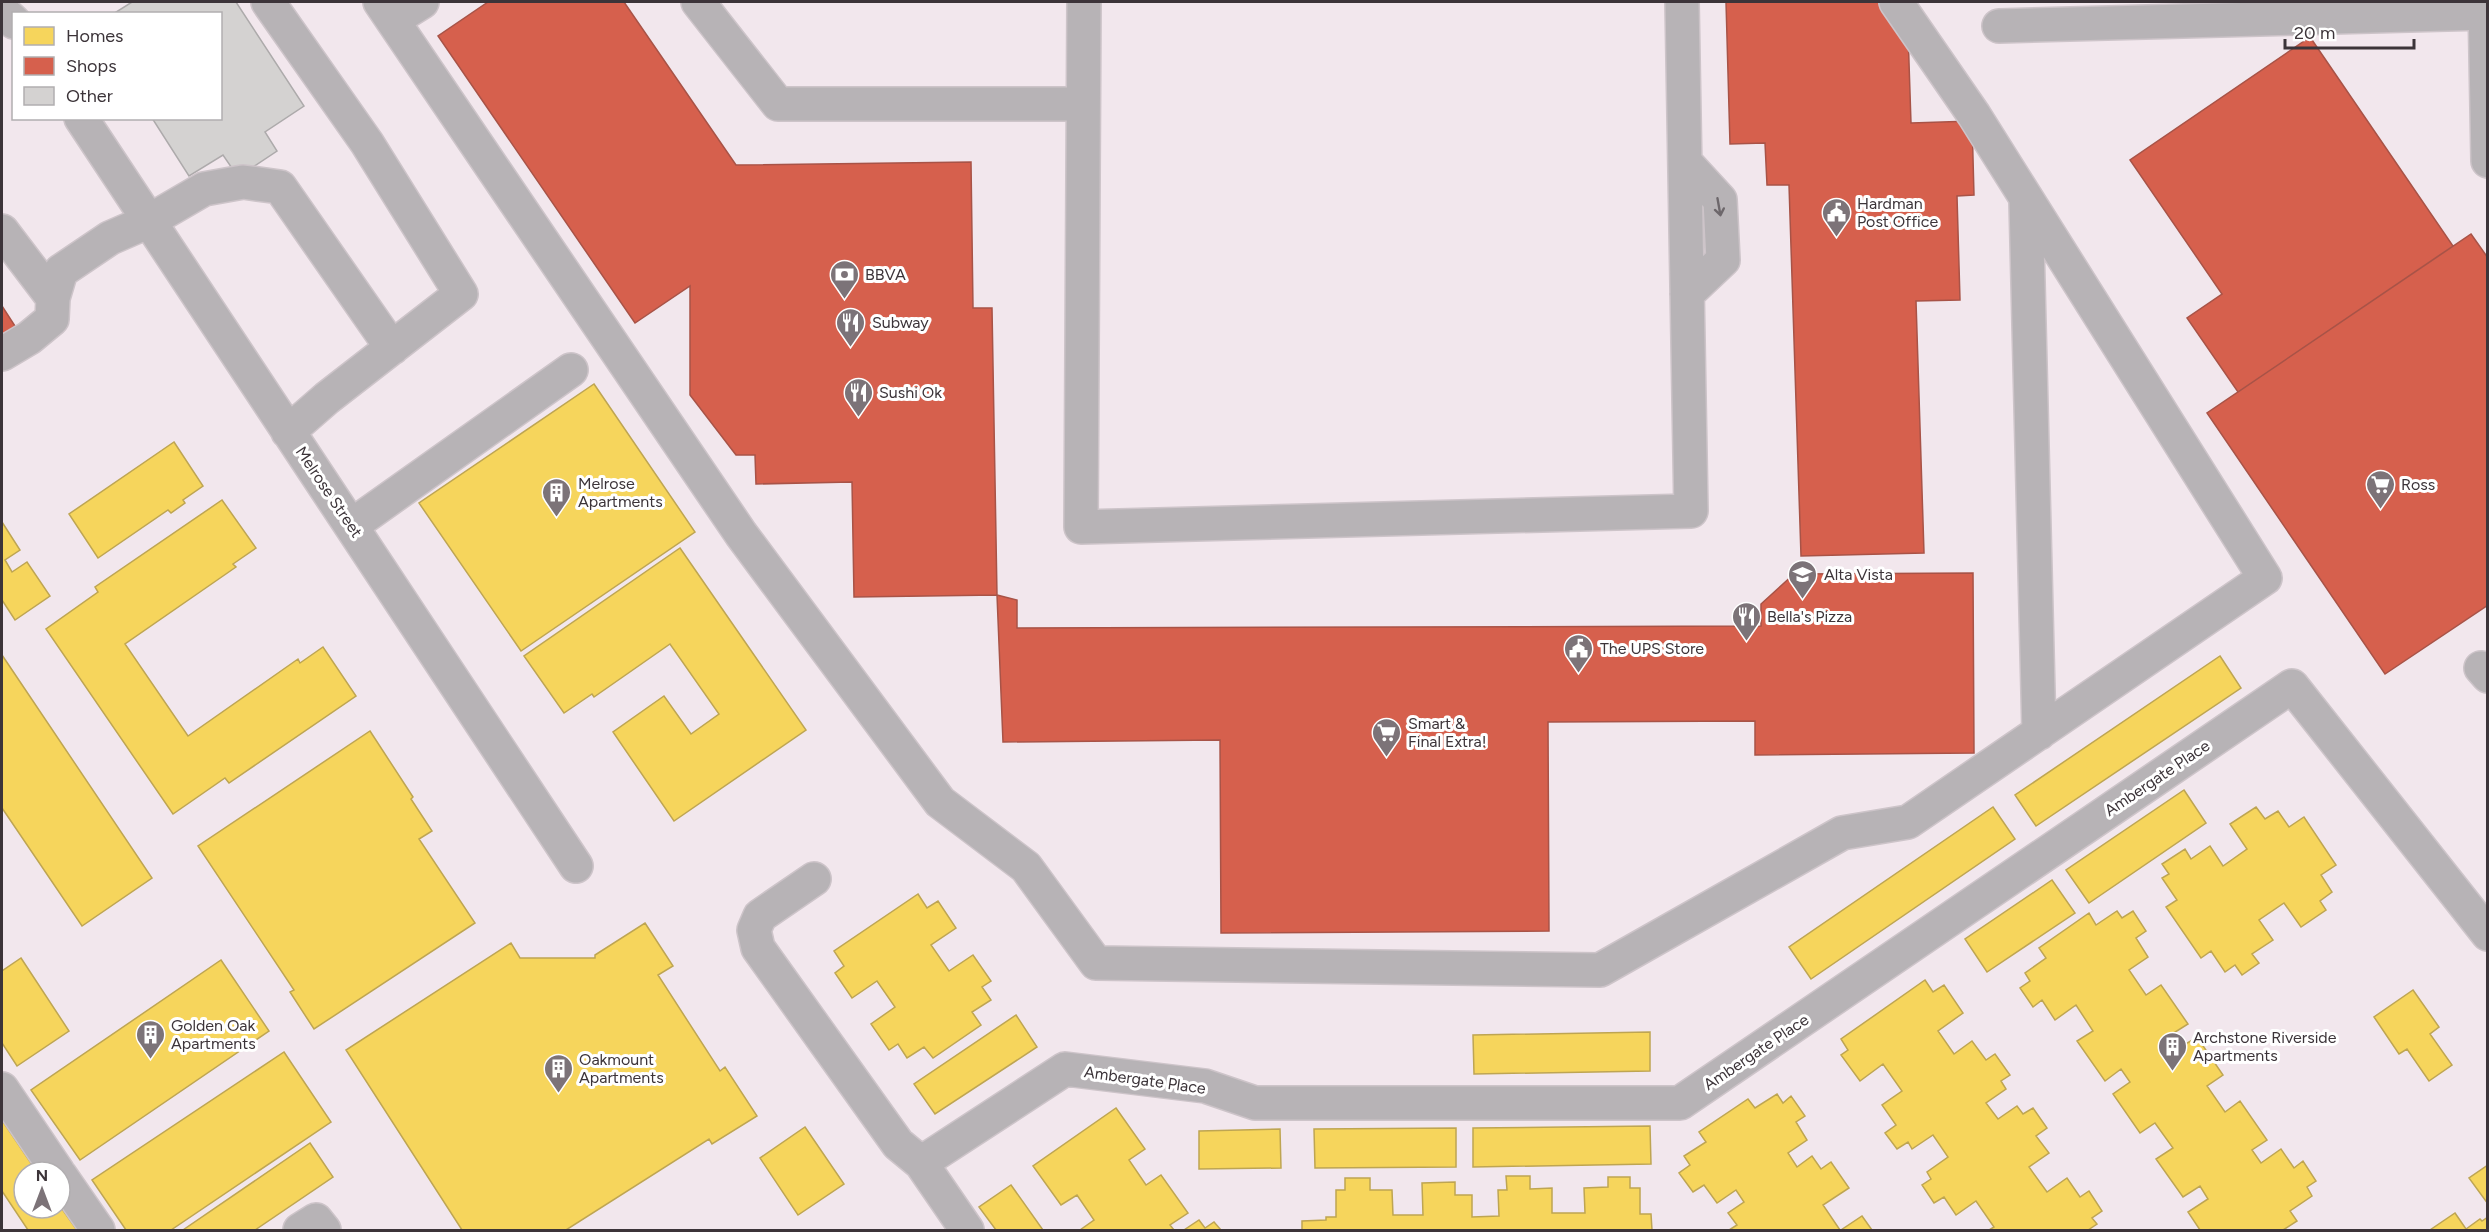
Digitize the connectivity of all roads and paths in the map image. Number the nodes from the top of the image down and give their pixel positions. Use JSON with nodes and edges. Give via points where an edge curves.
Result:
{"nodes":[{"id":1,"x":268,"y":2,"type":"edge"},
{"id":2,"x":422,"y":2,"type":"edge"},
{"id":3,"x":698,"y":2,"type":"edge"},
{"id":4,"x":1084,"y":2,"type":"edge"},
{"id":5,"x":1682,"y":2,"type":"edge"},
{"id":6,"x":1896,"y":2,"type":"edge"},
{"id":7,"x":2485,"y":7,"type":"edge"},
{"id":8,"x":386,"y":11,"type":"edge"},
{"id":9,"x":1999,"y":26,"type":"dead end"},
{"id":10,"x":1083,"y":104,"type":"junction"},
{"id":11,"x":82,"y":120,"type":"edge"},
{"id":12,"x":2487,"y":161,"type":"edge"},
{"id":13,"x":2026,"y":201,"type":"junction"},
{"id":14,"x":149,"y":221,"type":"junction"},
{"id":15,"x":2,"y":231,"type":"edge"},
{"id":16,"x":53,"y":298,"type":"junction"},
{"id":17,"x":392,"y":348,"type":"junction"},
{"id":18,"x":2,"y":354,"type":"edge"},
{"id":19,"x":571,"y":370,"type":"dead end"},
{"id":20,"x":288,"y":432,"type":"junction"},
{"id":21,"x":351,"y":526,"type":"junction"},
{"id":22,"x":2039,"y":733,"type":"junction"},
{"id":23,"x":576,"y":867,"type":"dead end"},
{"id":24,"x":814,"y":879,"type":"dead end"},
{"id":25,"x":2487,"y":934,"type":"edge"},
{"id":26,"x":2,"y":1089,"type":"edge"},
{"id":27,"x":50,"y":1160,"type":"edge"},
{"id":28,"x":921,"y":1163,"type":"junction"},
{"id":29,"x":72,"y":1192,"type":"edge"},
{"id":30,"x":98,"y":1230,"type":"edge"},
{"id":31,"x":300,"y":1230,"type":"edge"},
{"id":32,"x":324,"y":1230,"type":"edge"},
{"id":33,"x":967,"y":1230,"type":"edge"}],
"edges":[{"from":1,"to":17,"type":"street","via":[[367,143],[461,294]]},
{"from":2,"to":8,"type":"street"},
{"from":3,"to":10,"type":"street","via":[[778,104]]},
{"from":4,"to":10,"type":"street"},
{"from":5,"to":10,"type":"street","via":[[1691,511],[1081,527]]},
{"from":6,"to":13,"type":"street","via":[[1974,115]]},
{"from":7,"to":9,"type":"street"},
{"from":7,"to":12,"type":"street"},
{"from":8,"to":22,"type":"street","via":[[741,534],[933,793],[1026,867],[1096,963],[1600,970],[1842,833],[1908,822]]},
{"from":11,"to":14,"type":"street","name":"Melrose Street"},
{"from":13,"to":22,"type":"street"},
{"from":13,"to":22,"type":"street","via":[[2265,578]]},
{"from":14,"to":16,"type":"street","via":[[110,238],[61,272]]},
{"from":14,"to":17,"type":"street","via":[[204,189],[243,183],[280,188]]},
{"from":14,"to":20,"type":"street","name":"Melrose Street"},
{"from":15,"to":16,"type":"street"},
{"from":16,"to":18,"type":"street","via":[[52,319]]},
{"from":17,"to":20,"type":"street"},
{"from":19,"to":21,"type":"street"},
{"from":20,"to":21,"type":"street","name":"Melrose Street"},
{"from":21,"to":23,"type":"street","name":"Melrose Street"},
{"from":24,"to":28,"type":"street","via":[[760,916],[754,930],[758,948],[897,1144]]},
{"from":25,"to":28,"type":"street","name":"Ambergate Place","via":[[2292,686],[1680,1104],[1255,1104],[1205,1086],[1065,1069]]},
{"from":26,"to":27,"type":"street"},
{"from":28,"to":33,"type":"street"},
{"from":29,"to":30,"type":"street"},
{"from":31,"to":32,"type":"street","via":[[316,1220]]}]}
